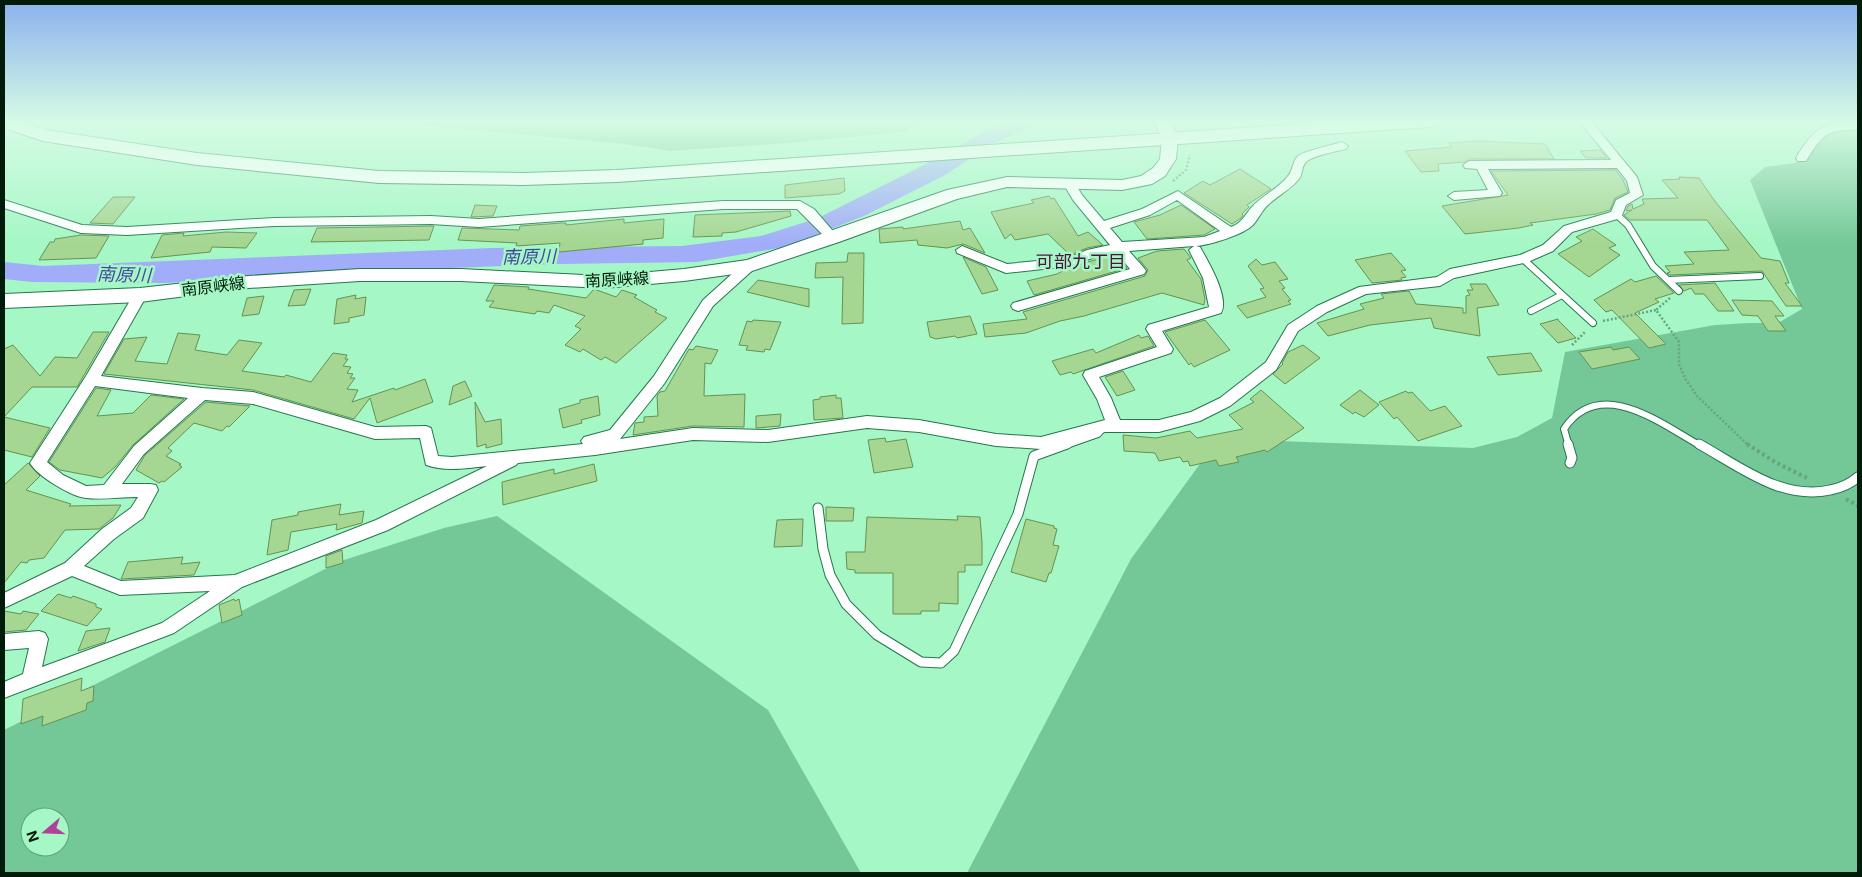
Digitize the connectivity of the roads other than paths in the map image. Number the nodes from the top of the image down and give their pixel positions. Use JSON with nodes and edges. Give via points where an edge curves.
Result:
{"nodes":[{"id":1,"x":227,"y":162,"type":"edge"},
{"id":2,"x":839,"y":162,"type":"edge"},
{"id":3,"x":1166,"y":162,"type":"edge"},
{"id":4,"x":1301,"y":162,"type":"edge"},
{"id":5,"x":1618,"y":164,"type":"joint"},
{"id":6,"x":1069,"y":183,"type":"junction"},
{"id":7,"x":1454,"y":196,"type":"dead end"},
{"id":8,"x":4,"y":204,"type":"edge"},
{"id":9,"x":1617,"y":215,"type":"junction"},
{"id":10,"x":1101,"y":226,"type":"junction"},
{"id":11,"x":1230,"y":232,"type":"junction"},
{"id":12,"x":830,"y":236,"type":"junction"},
{"id":13,"x":1118,"y":247,"type":"junction"},
{"id":14,"x":962,"y":250,"type":"dead end"},
{"id":15,"x":1195,"y":250,"type":"dead end"},
{"id":16,"x":1523,"y":259,"type":"junction"},
{"id":17,"x":750,"y":266,"type":"junction"},
{"id":18,"x":1760,"y":276,"type":"dead end"},
{"id":19,"x":1668,"y":280,"type":"junction"},
{"id":20,"x":1679,"y":291,"type":"road end"},
{"id":21,"x":140,"y":295,"type":"junction"},
{"id":22,"x":1562,"y":295,"type":"junction"},
{"id":23,"x":4,"y":301,"type":"edge"},
{"id":24,"x":1018,"y":306,"type":"dead end"},
{"id":25,"x":1531,"y":311,"type":"dead end"},
{"id":26,"x":1593,"y":323,"type":"road end"},
{"id":27,"x":91,"y":380,"type":"junction"},
{"id":28,"x":202,"y":394,"type":"junction"},
{"id":29,"x":1110,"y":426,"type":"junction"},
{"id":30,"x":556,"y":453,"type":"junction"},
{"id":31,"x":520,"y":457,"type":"junction"},
{"id":32,"x":1570,"y":463,"type":"dead end"},
{"id":33,"x":1858,"y":477,"type":"edge"},
{"id":34,"x":108,"y":491,"type":"junction"},
{"id":35,"x":818,"y":508,"type":"dead end"},
{"id":36,"x":71,"y":568,"type":"junction"},
{"id":37,"x":236,"y":582,"type":"junction"},
{"id":38,"x":4,"y":600,"type":"edge"},
{"id":39,"x":4,"y":642,"type":"edge"},
{"id":40,"x":31,"y":679,"type":"junction"},
{"id":41,"x":4,"y":690,"type":"edge"}],
"edges":[{"from":1,"to":2,"type":"highway","via":[[379,177],[523,179]]},
{"from":3,"to":6,"type":"main road","name":"南原峡線","via":[[1159,172],[1146,180],[1122,185]]},
{"from":4,"to":11,"type":"street","via":[[1288,184],[1266,200],[1248,222]]},
{"from":5,"to":7,"type":"street","via":[[1474,164],[1496,193]]},
{"from":5,"to":9,"type":"street","via":[[1633,180],[1637,195],[1620,203]]},
{"from":6,"to":10,"type":"street"},
{"from":6,"to":12,"type":"main road","name":"南原峡線","via":[[1007,182],[952,194]]},
{"from":8,"to":12,"type":"street","via":[[57,223],[93,231],[283,222],[486,222],[723,205],[800,205],[809,210]]},
{"from":9,"to":16,"type":"street","via":[[1568,229],[1548,248]]},
{"from":9,"to":19,"type":"lane","via":[[1628,225],[1653,266]]},
{"from":10,"to":11,"type":"street","via":[[1158,207],[1178,195]]},
{"from":10,"to":13,"type":"street"},
{"from":11,"to":13,"type":"street","via":[[1206,240]]},
{"from":12,"to":17,"type":"main road","name":"南原峡線"},
{"from":13,"to":14,"type":"street","via":[[1070,262],[1006,269]]},
{"from":13,"to":24,"type":"street","via":[[1138,271]]},
{"from":15,"to":29,"type":"street","via":[[1213,286],[1216,310],[1153,329],[1166,348],[1090,375],[1104,398]]},
{"from":16,"to":22,"type":"lane"},
{"from":16,"to":29,"type":"street","via":[[1450,274],[1440,281],[1364,290],[1322,309],[1293,328],[1271,366],[1226,402],[1195,417],[1159,426]]},
{"from":17,"to":21,"type":"main road","name":"南原峡線","via":[[604,282],[461,274],[360,275],[248,282]]},
{"from":17,"to":30,"type":"street","via":[[708,303],[658,380],[615,435],[562,447]]},
{"from":18,"to":19,"type":"lane"},
{"from":19,"to":20,"type":"lane"},
{"from":21,"to":23,"type":"main road","name":"南原峡線"},
{"from":21,"to":27,"type":"street"},
{"from":22,"to":25,"type":"lane"},
{"from":22,"to":26,"type":"lane"},
{"from":27,"to":28,"type":"street"},
{"from":27,"to":34,"type":"street","via":[[38,463],[58,479],[85,492]]},
{"from":28,"to":31,"type":"street","via":[[253,398],[376,433],[426,432],[430,461],[452,463]]},
{"from":28,"to":34,"type":"street","via":[[139,450]]},
{"from":29,"to":30,"type":"street","via":[[1041,443],[867,422],[768,436],[693,434]]},
{"from":29,"to":35,"type":"lane","via":[[1098,434],[1034,456],[1018,514],[954,650],[941,663],[920,662],[877,635],[846,604],[830,575]]},
{"from":30,"to":31,"type":"street"},
{"from":31,"to":37,"type":"street","via":[[382,525]]},
{"from":32,"to":33,"type":"lane","via":[[1572,458],[1564,429],[1570,418],[1599,404],[1622,407],[1648,416],[1770,483],[1791,491],[1812,494],[1850,484]]},
{"from":34,"to":36,"type":"street","via":[[150,490],[137,513]]},
{"from":36,"to":37,"type":"street","via":[[120,588]]},
{"from":36,"to":38,"type":"street"},
{"from":37,"to":40,"type":"street","via":[[168,628]]},
{"from":39,"to":40,"type":"street","via":[[39,639]]},
{"from":40,"to":41,"type":"street"}]}
